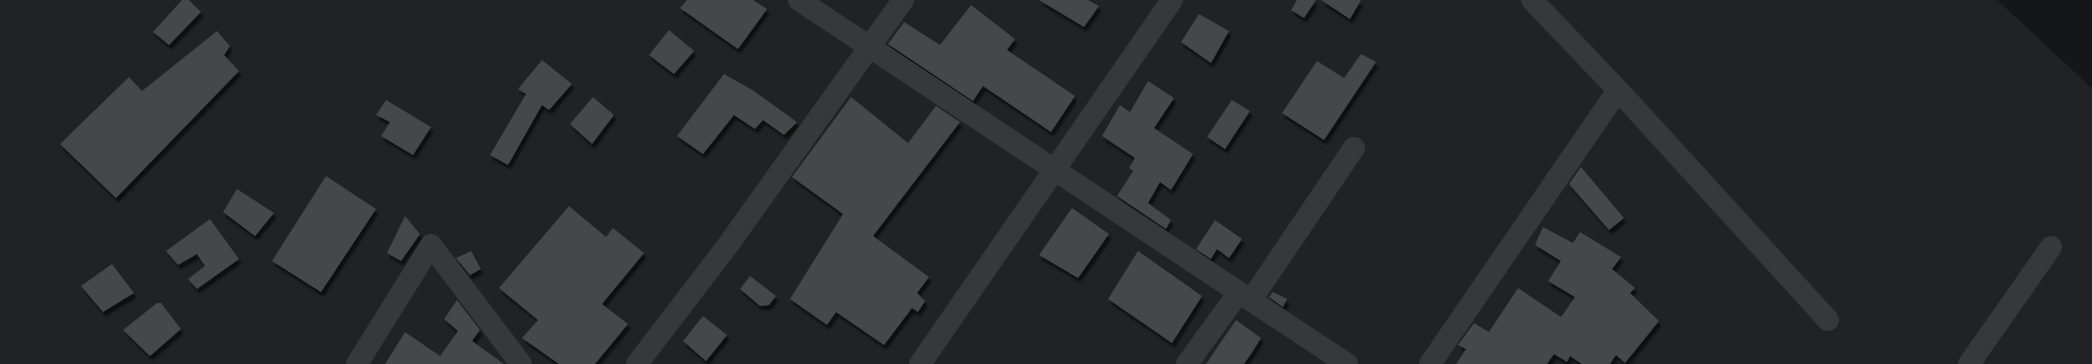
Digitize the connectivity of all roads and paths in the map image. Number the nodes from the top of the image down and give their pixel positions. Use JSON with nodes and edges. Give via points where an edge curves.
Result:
{"nodes":[{"id":1,"x":799,"y":0,"type":"edge"},
{"id":2,"x":903,"y":0,"type":"edge"},
{"id":3,"x":1172,"y":0,"type":"edge"},
{"id":4,"x":1532,"y":0,"type":"edge"},
{"id":5,"x":870,"y":48,"type":"junction"},
{"id":6,"x":1618,"y":90,"type":"junction"},
{"id":7,"x":1354,"y":148,"type":"dead end"},
{"id":8,"x":1055,"y":170,"type":"junction"},
{"id":9,"x":2051,"y":247,"type":"dead end"},
{"id":10,"x":1245,"y":296,"type":"junction"},
{"id":11,"x":1828,"y":320,"type":"dead end"},
{"id":12,"x":357,"y":364,"type":"edge"},
{"id":13,"x":521,"y":364,"type":"edge"},
{"id":14,"x":637,"y":364,"type":"edge"},
{"id":15,"x":920,"y":364,"type":"edge"},
{"id":16,"x":1187,"y":364,"type":"edge"},
{"id":17,"x":1347,"y":364,"type":"edge"},
{"id":18,"x":1430,"y":364,"type":"edge"},
{"id":19,"x":1969,"y":364,"type":"edge"}],
"edges":[{"from":1,"to":5,"type":"street"},
{"from":2,"to":5,"type":"street"},
{"from":3,"to":8,"type":"street"},
{"from":4,"to":6,"type":"street"},
{"from":5,"to":8,"type":"street"},
{"from":5,"to":14,"type":"street","via":[[728,245]]},
{"from":6,"to":11,"type":"street"},
{"from":6,"to":18,"type":"street"},
{"from":7,"to":10,"type":"street"},
{"from":8,"to":10,"type":"street"},
{"from":8,"to":15,"type":"street"},
{"from":9,"to":19,"type":"street"},
{"from":10,"to":16,"type":"street"},
{"from":10,"to":17,"type":"street"},
{"from":12,"to":13,"type":"street","via":[[431,245]]}]}
